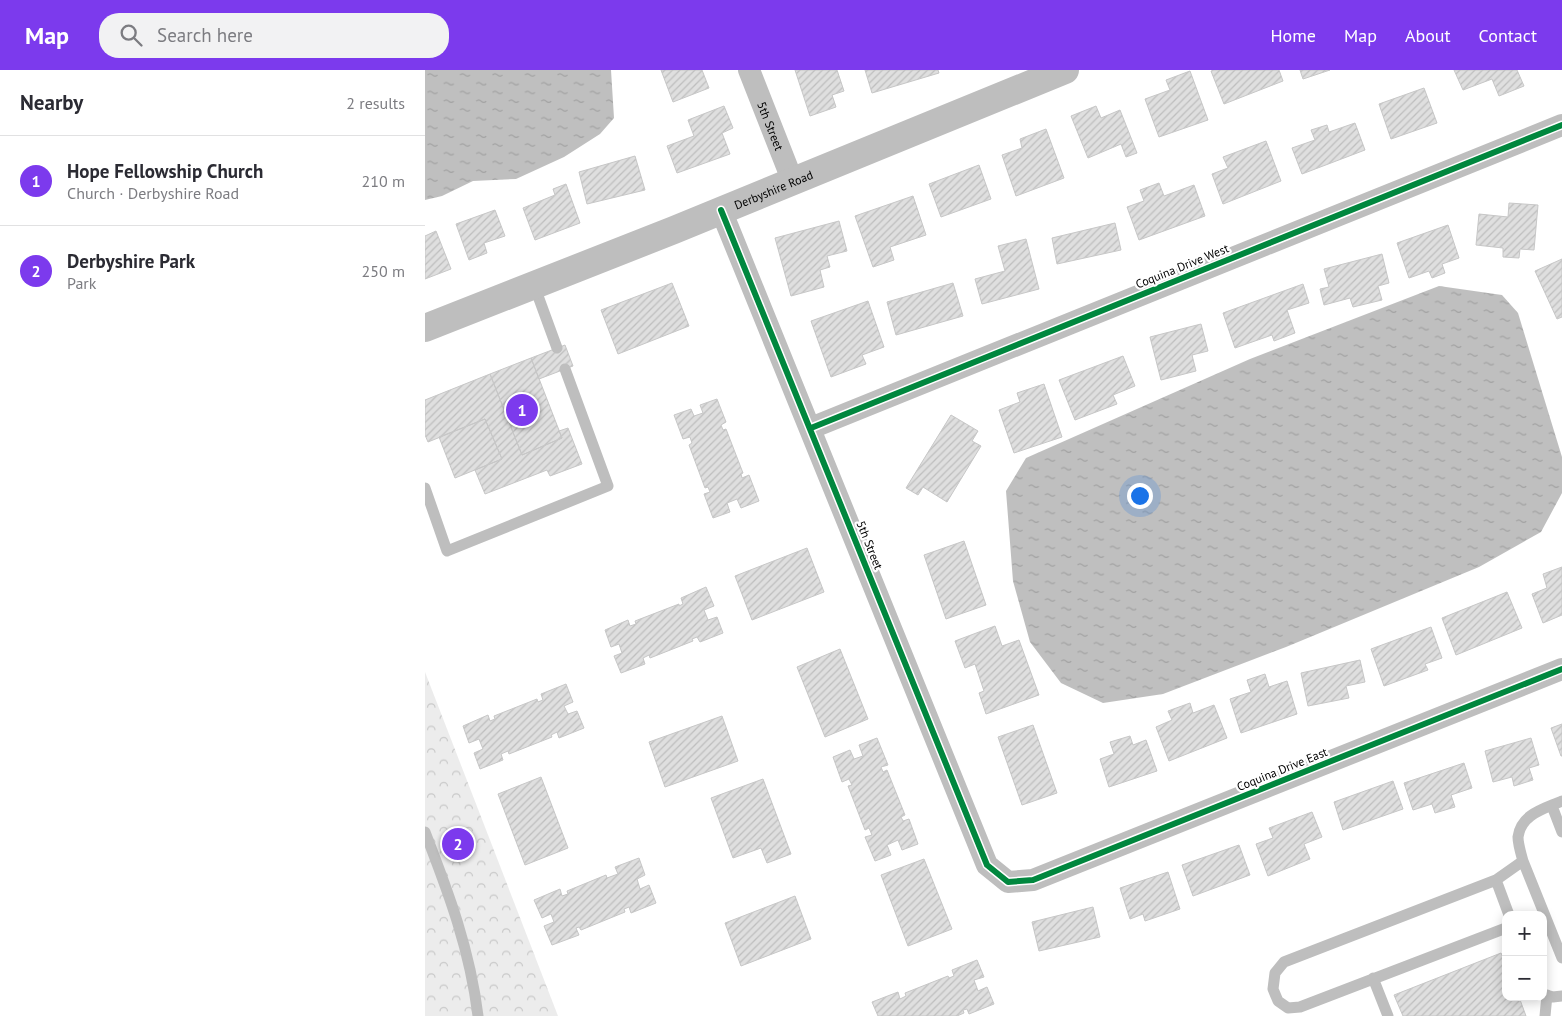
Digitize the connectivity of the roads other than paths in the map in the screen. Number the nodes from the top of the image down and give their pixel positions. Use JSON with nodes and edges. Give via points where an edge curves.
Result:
{"nodes":[{"id":1,"x":749,"y":70,"type":"edge"},
{"id":2,"x":1065,"y":70,"type":"edge"},
{"id":3,"x":1562,"y":125,"type":"edge"},
{"id":4,"x":793,"y":182,"type":"junction"},
{"id":5,"x":721,"y":210,"type":"junction"},
{"id":6,"x":533,"y":285,"type":"junction"},
{"id":7,"x":425,"y":328,"type":"edge"},
{"id":8,"x":557,"y":348,"type":"dead end"},
{"id":9,"x":565,"y":369,"type":"dead end"},
{"id":10,"x":811,"y":428,"type":"junction"},
{"id":11,"x":425,"y":488,"type":"edge"},
{"id":12,"x":1562,"y":669,"type":"edge"},
{"id":13,"x":1557,"y":803,"type":"edge"},
{"id":14,"x":425,"y":832,"type":"edge"},
{"id":15,"x":1562,"y":832,"type":"edge"},
{"id":16,"x":1523,"y":861,"type":"junction"},
{"id":17,"x":1496,"y":880,"type":"junction"},
{"id":18,"x":1008,"y":882,"type":"joint"},
{"id":19,"x":1508,"y":911,"type":"edge"},
{"id":20,"x":1502,"y":930,"type":"edge"},
{"id":21,"x":1562,"y":958,"type":"edge"},
{"id":22,"x":1373,"y":978,"type":"junction"},
{"id":23,"x":1547,"y":995,"type":"edge"},
{"id":24,"x":1562,"y":996,"type":"edge"},
{"id":25,"x":1545,"y":1001,"type":"edge"},
{"id":26,"x":478,"y":1016,"type":"edge"},
{"id":27,"x":1388,"y":1016,"type":"edge"},
{"id":28,"x":1545,"y":1016,"type":"edge"}],
"edges":[{"from":1,"to":4,"type":"street","name":"5th Street"},
{"from":2,"to":4,"type":"street","name":"Derbyshire Road"},
{"from":3,"to":10,"type":"street","name":"Coquina Drive West"},
{"from":4,"to":5,"type":"street","name":"Derbyshire Road"},
{"from":5,"to":6,"type":"street","name":"Derbyshire Road"},
{"from":5,"to":10,"type":"street","name":"5th Street"},
{"from":6,"to":7,"type":"street","name":"Derbyshire Road"},
{"from":6,"to":8,"type":"lane"},
{"from":9,"to":11,"type":"lane","via":[[608,486],[447,551]]},
{"from":10,"to":18,"type":"street","name":"5th Street","via":[[987,865]]},
{"from":12,"to":18,"type":"street","name":"Coquina Drive East","via":[[1033,880]]},
{"from":13,"to":15,"type":"lane"},
{"from":13,"to":16,"type":"lane","via":[[1530,815],[1523,823],[1518,838]]},
{"from":14,"to":26,"type":"lane","via":[[457,915],[474,984]]},
{"from":16,"to":17,"type":"lane"},
{"from":16,"to":21,"type":"lane"},
{"from":17,"to":19,"type":"lane"},
{"from":17,"to":22,"type":"lane","via":[[1284,962],[1275,973],[1273,989],[1278,1002],[1288,1008],[1300,1007]]},
{"from":20,"to":22,"type":"lane"},
{"from":22,"to":27,"type":"lane"},
{"from":23,"to":24,"type":"lane"},
{"from":25,"to":28,"type":"lane"}]}
